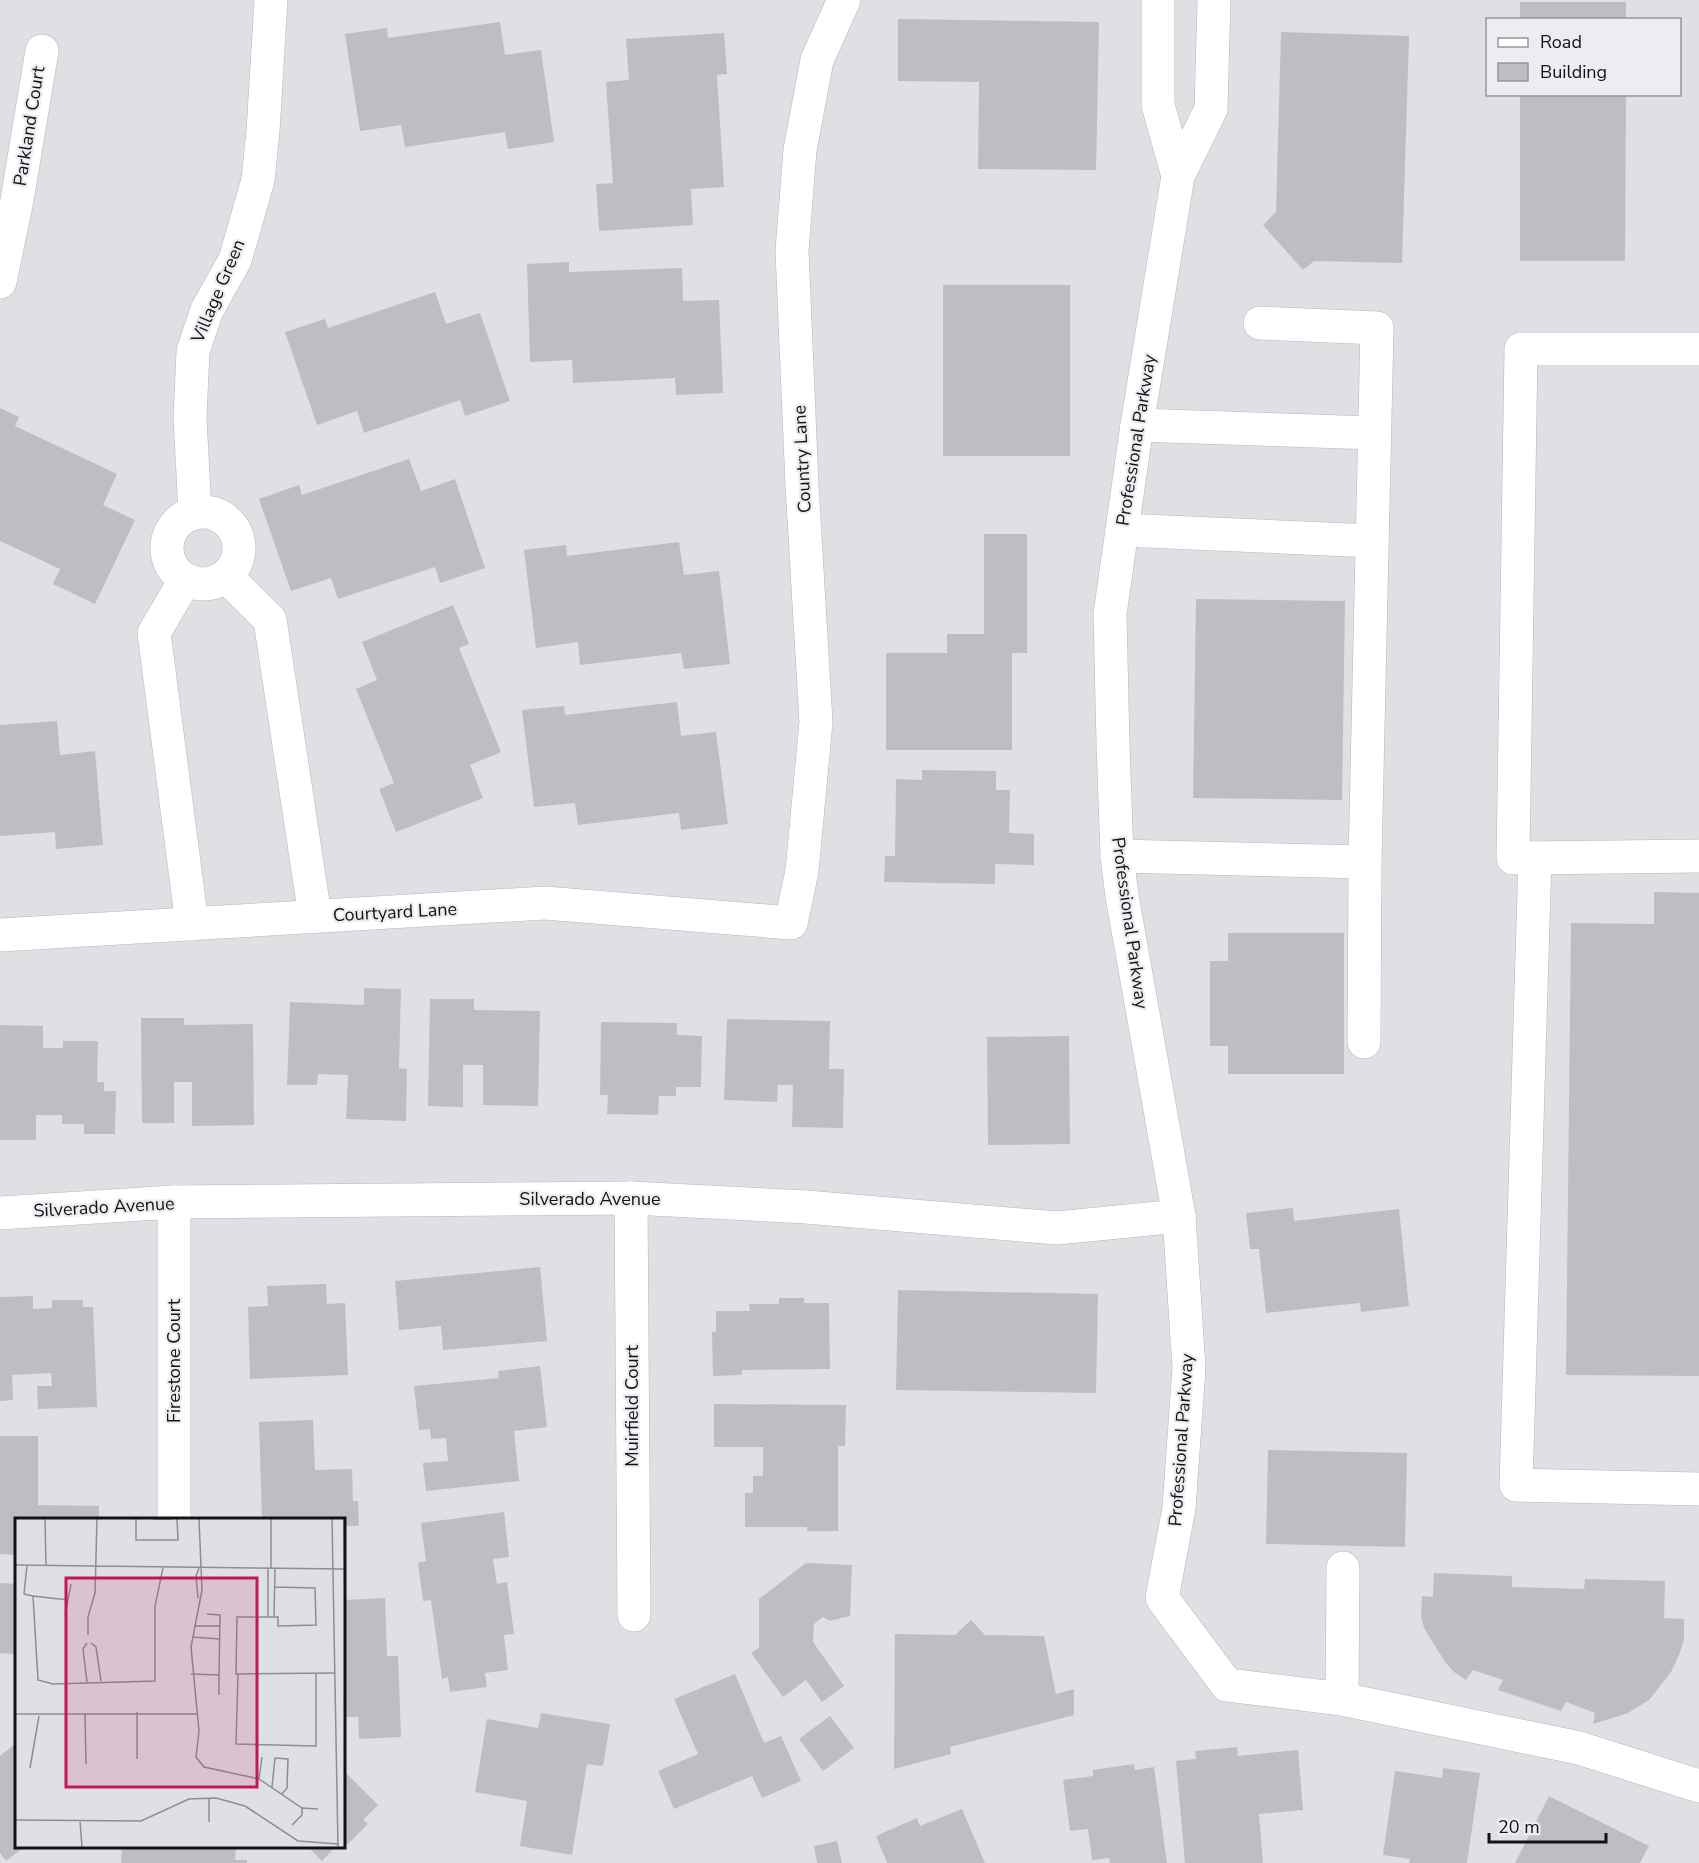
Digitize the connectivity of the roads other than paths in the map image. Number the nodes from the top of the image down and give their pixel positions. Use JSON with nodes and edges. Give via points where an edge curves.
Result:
{"nodes":[{"id":1,"x":270,"y":0,"type":"edge"},
{"id":2,"x":844,"y":0,"type":"edge"},
{"id":3,"x":1158,"y":0,"type":"edge"},
{"id":4,"x":1214,"y":0,"type":"edge"},
{"id":5,"x":42,"y":51,"type":"dead end"},
{"id":6,"x":1178,"y":176,"type":"junction"},
{"id":7,"x":8,"y":198,"type":"edge"},
{"id":8,"x":0,"y":282,"type":"edge"},
{"id":9,"x":1260,"y":322,"type":"dead end"},
{"id":10,"x":1699,"y":349,"type":"edge"},
{"id":11,"x":1137,"y":425,"type":"junction"},
{"id":12,"x":1373,"y":433,"type":"junction"},
{"id":13,"x":195,"y":512,"type":"junction"},
{"id":14,"x":1122,"y":530,"type":"junction"},
{"id":15,"x":1372,"y":541,"type":"junction"},
{"id":16,"x":226,"y":576,"type":"junction"},
{"id":17,"x":185,"y":580,"type":"junction"},
{"id":18,"x":1118,"y":856,"type":"junction"},
{"id":19,"x":1699,"y":856,"type":"edge"},
{"id":20,"x":1535,"y":858,"type":"junction"},
{"id":21,"x":1365,"y":862,"type":"junction"},
{"id":22,"x":315,"y":916,"type":"junction"},
{"id":23,"x":791,"y":923,"type":"joint"},
{"id":24,"x":192,"y":924,"type":"junction"},
{"id":25,"x":0,"y":935,"type":"edge"},
{"id":26,"x":1364,"y":1042,"type":"dead end"},
{"id":27,"x":631,"y":1198,"type":"junction"},
{"id":28,"x":174,"y":1202,"type":"junction"},
{"id":29,"x":0,"y":1213,"type":"edge"},
{"id":30,"x":1179,"y":1216,"type":"junction"},
{"id":31,"x":1699,"y":1489,"type":"edge"},
{"id":32,"x":174,"y":1518,"type":"edge"},
{"id":33,"x":1343,"y":1568,"type":"dead end"},
{"id":34,"x":634,"y":1615,"type":"dead end"},
{"id":35,"x":1342,"y":1699,"type":"junction"},
{"id":36,"x":1699,"y":1786,"type":"edge"}],
"edges":[{"from":1,"to":13,"type":"street","name":"Village Green","via":[[258,180],[235,260],[207,310],[193,351],[190,418]]},
{"from":2,"to":23,"type":"street","name":"Country Lane","via":[[818,60],[800,150],[792,251],[816,722],[802,871]]},
{"from":3,"to":6,"type":"street","name":"Professional Parkway","via":[[1158,105]]},
{"from":4,"to":6,"type":"street","name":"Professional Parkway","via":[[1211,109]]},
{"from":5,"to":7,"type":"street","name":"Parkland Court"},
{"from":6,"to":11,"type":"street","name":"Professional Parkway"},
{"from":7,"to":8,"type":"street","name":"Parkland Court"},
{"from":9,"to":12,"type":"street","via":[[1377,328]]},
{"from":10,"to":20,"type":"street","via":[[1521,349],[1513,858]]},
{"from":11,"to":12,"type":"street"},
{"from":11,"to":14,"type":"street","name":"Professional Parkway"},
{"from":12,"to":15,"type":"street"},
{"from":13,"to":16,"type":"street","via":[[222,516],[238,538],[239,553]]},
{"from":13,"to":17,"type":"street","via":[[179,519],[166,545],[172,569]]},
{"from":14,"to":15,"type":"street"},
{"from":14,"to":18,"type":"street","name":"Professional Parkway","via":[[1110,614]]},
{"from":15,"to":21,"type":"street"},
{"from":16,"to":17,"type":"street","via":[[205,584]]},
{"from":16,"to":22,"type":"street","via":[[270,620]]},
{"from":17,"to":24,"type":"street","via":[[154,633]]},
{"from":18,"to":21,"type":"street"},
{"from":18,"to":30,"type":"street","name":"Professional Parkway"},
{"from":19,"to":20,"type":"street"},
{"from":20,"to":31,"type":"street","via":[[1516,1485]]},
{"from":21,"to":26,"type":"street"},
{"from":22,"to":23,"type":"street","name":"Courtyard Lane","via":[[545,903]]},
{"from":22,"to":24,"type":"street","name":"Courtyard Lane"},
{"from":24,"to":25,"type":"street","name":"Courtyard Lane"},
{"from":27,"to":28,"type":"street","name":"Silverado Avenue"},
{"from":27,"to":30,"type":"street","name":"Silverado Avenue","via":[[806,1207],[1057,1228]]},
{"from":27,"to":34,"type":"street","name":"Muirfield Court"},
{"from":28,"to":29,"type":"street","name":"Silverado Avenue"},
{"from":28,"to":32,"type":"street","name":"Firestone Court"},
{"from":30,"to":35,"type":"street","name":"Professional Parkway","via":[[1189,1368],[1179,1508],[1162,1598],[1227,1685]]},
{"from":33,"to":35,"type":"street"},
{"from":35,"to":36,"type":"street","via":[[1579,1748]]}]}
